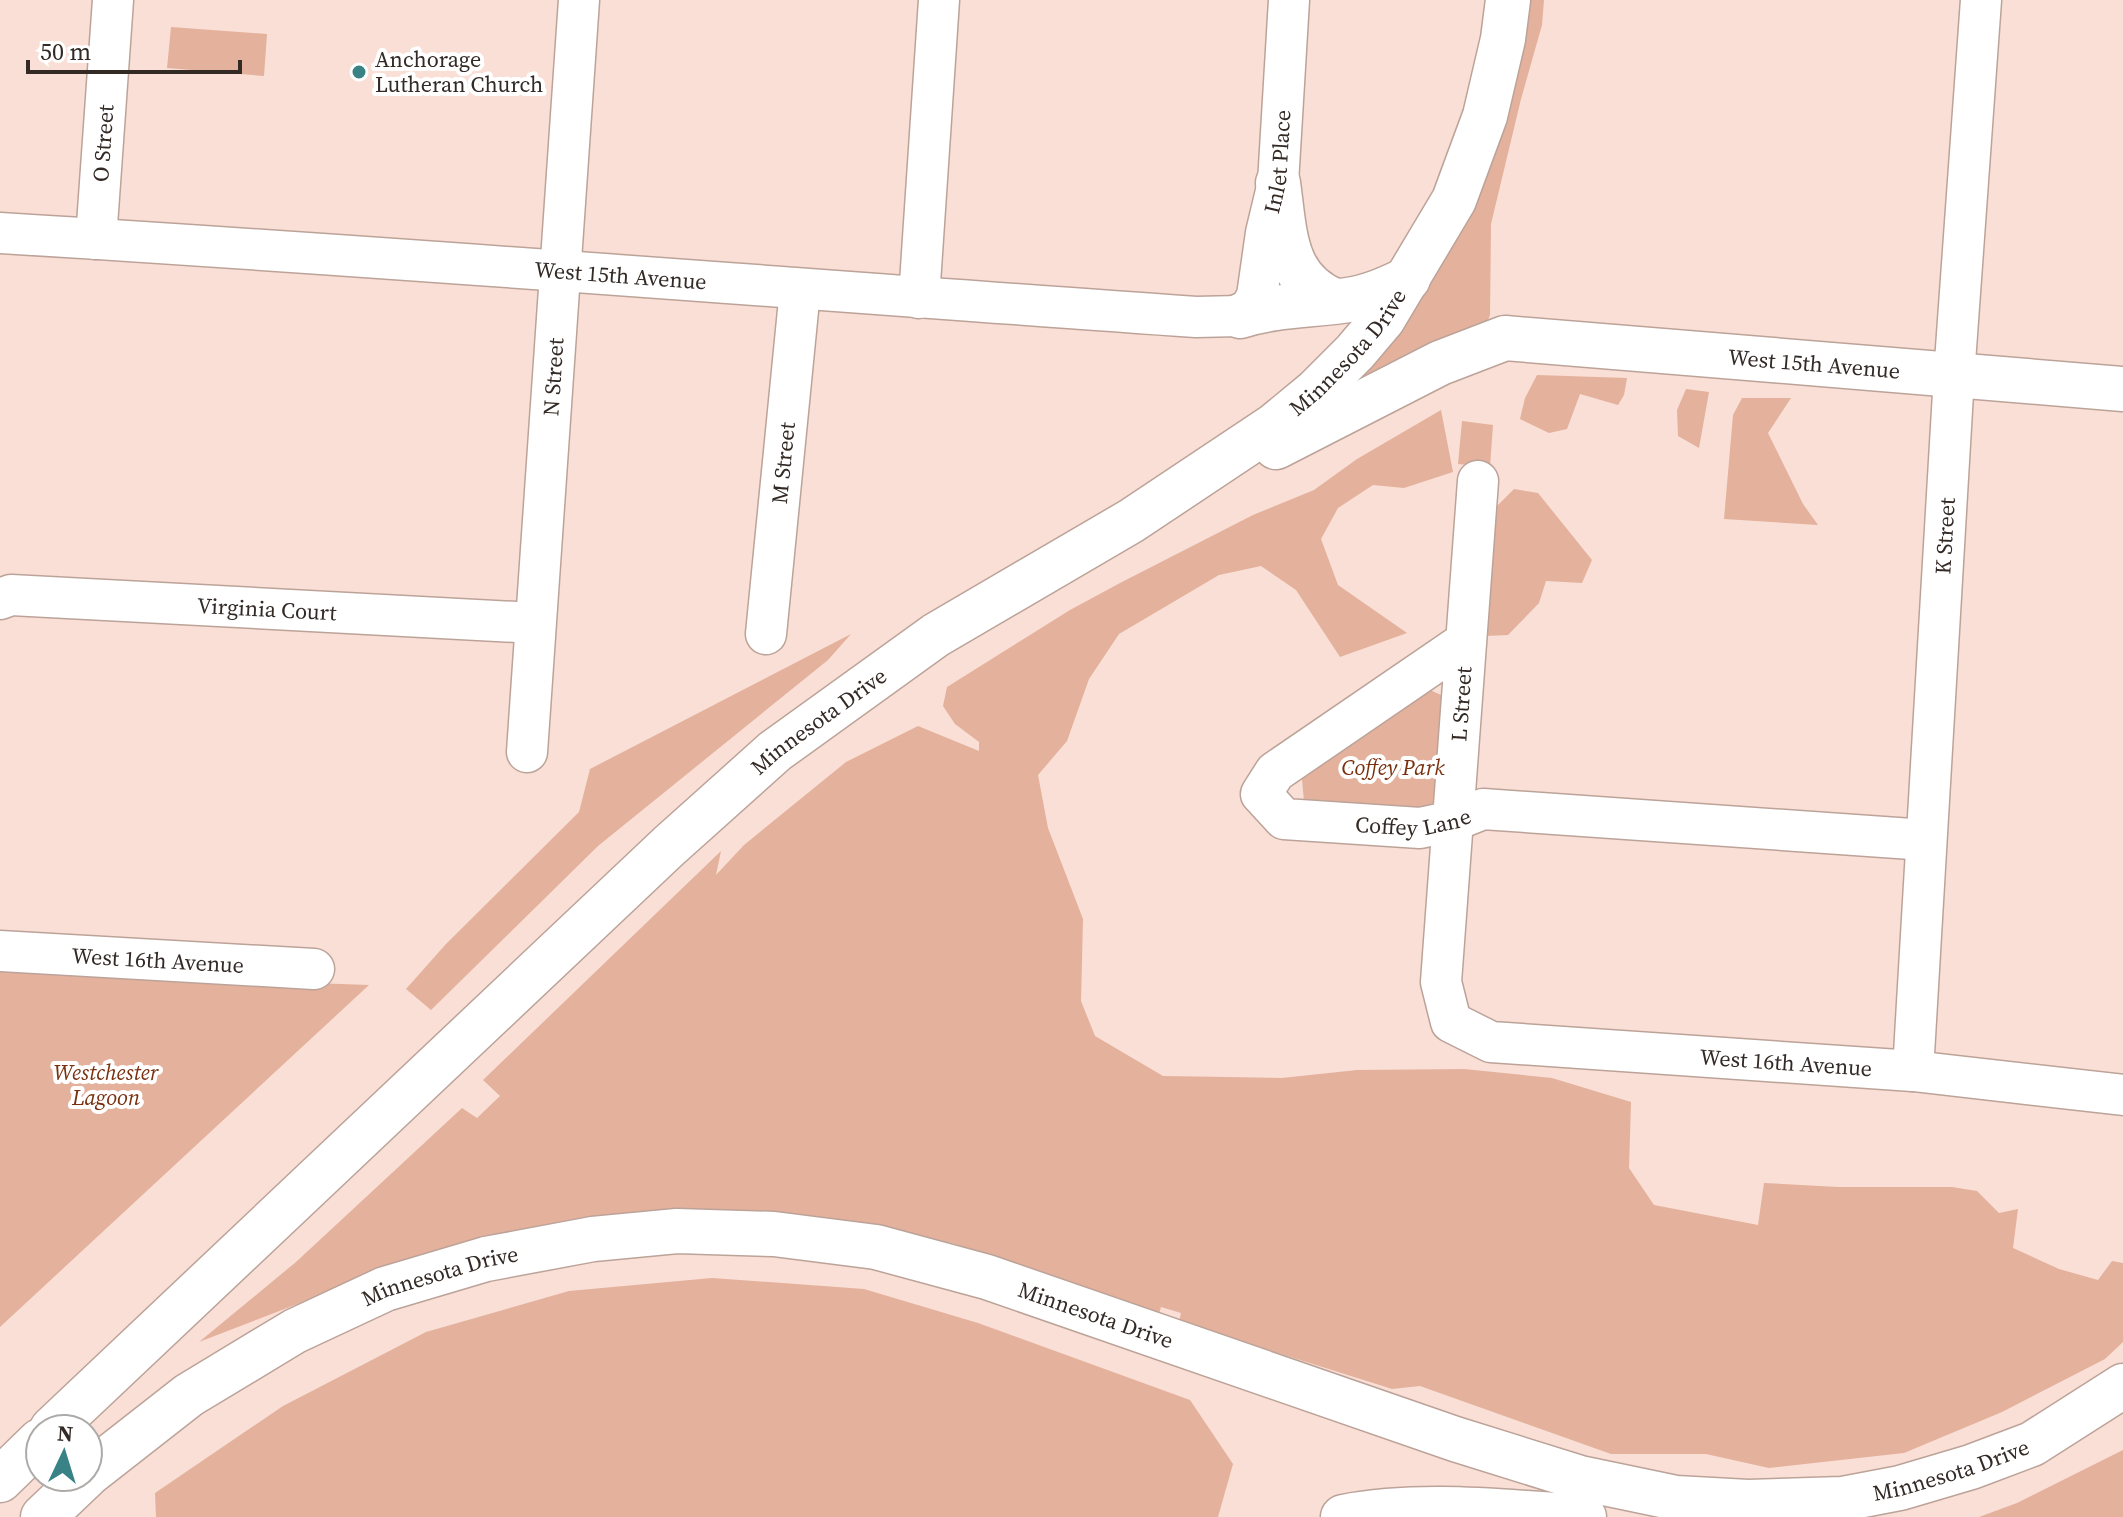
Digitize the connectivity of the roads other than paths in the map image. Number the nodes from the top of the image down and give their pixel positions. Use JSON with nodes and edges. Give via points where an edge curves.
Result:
{"nodes":[{"id":1,"x":113,"y":0,"type":"edge"},
{"id":2,"x":579,"y":0,"type":"edge"},
{"id":3,"x":939,"y":0,"type":"edge"},
{"id":4,"x":1289,"y":0,"type":"edge"},
{"id":5,"x":1508,"y":0,"type":"edge"},
{"id":6,"x":1981,"y":0,"type":"edge"},
{"id":7,"x":1278,"y":183,"type":"junction"},
{"id":8,"x":0,"y":233,"type":"edge"},
{"id":9,"x":96,"y":239,"type":"junction"},
{"id":10,"x":559,"y":269,"type":"junction"},
{"id":11,"x":1408,"y":279,"type":"junction"},
{"id":12,"x":800,"y":290,"type":"junction"},
{"id":13,"x":919,"y":298,"type":"junction"},
{"id":14,"x":1335,"y":301,"type":"junction"},
{"id":15,"x":1240,"y":316,"type":"junction"},
{"id":16,"x":1954,"y":376,"type":"junction"},
{"id":17,"x":2123,"y":389,"type":"edge"},
{"id":18,"x":1478,"y":481,"type":"dead end"},
{"id":19,"x":1131,"y":521,"type":"junction"},
{"id":20,"x":0,"y":599,"type":"edge"},
{"id":21,"x":535,"y":623,"type":"junction"},
{"id":22,"x":766,"y":634,"type":"dead end"},
{"id":23,"x":1465,"y":642,"type":"junction"},
{"id":24,"x":527,"y":752,"type":"dead end"},
{"id":25,"x":1453,"y":821,"type":"junction"},
{"id":26,"x":1926,"y":840,"type":"junction"},
{"id":27,"x":0,"y":951,"type":"edge"},
{"id":28,"x":314,"y":969,"type":"dead end"},
{"id":29,"x":1451,"y":1022,"type":"joint"},
{"id":30,"x":1913,"y":1071,"type":"junction"},
{"id":31,"x":2123,"y":1095,"type":"edge"},
{"id":32,"x":2123,"y":1386,"type":"edge"},
{"id":33,"x":86,"y":1397,"type":"junction"},
{"id":34,"x":65,"y":1413,"type":"edge"},
{"id":35,"x":69,"y":1413,"type":"edge"},
{"id":36,"x":24,"y":1444,"type":"edge"},
{"id":37,"x":24,"y":1457,"type":"edge"},
{"id":38,"x":104,"y":1462,"type":"edge"},
{"id":39,"x":0,"y":1463,"type":"edge"},
{"id":40,"x":0,"y":1480,"type":"edge"},
{"id":41,"x":68,"y":1493,"type":"edge"},
{"id":42,"x":1842,"y":1499,"type":"junction"},
{"id":43,"x":43,"y":1517,"type":"edge"},
{"id":44,"x":1343,"y":1517,"type":"edge"},
{"id":45,"x":1584,"y":1517,"type":"edge"},
{"id":46,"x":1741,"y":1517,"type":"edge"}],
"edges":[{"from":1,"to":9,"type":"street","name":"O Street"},
{"from":2,"to":10,"type":"street","name":"N Street"},
{"from":3,"to":13,"type":"street"},
{"from":4,"to":7,"type":"street","name":"Inlet Place"},
{"from":5,"to":11,"type":"main road","name":"Minnesota Drive","via":[[1485,116],[1454,200]]},
{"from":6,"to":16,"type":"street","name":"K Street"},
{"from":7,"to":14,"type":"main road","via":[[1291,259],[1307,284]]},
{"from":7,"to":15,"type":"street","name":"Inlet Place","via":[[1257,296]]},
{"from":8,"to":9,"type":"street","name":"West 15th Avenue"},
{"from":9,"to":10,"type":"street","name":"West 15th Avenue"},
{"from":10,"to":12,"type":"street","name":"West 15th Avenue"},
{"from":10,"to":21,"type":"street","name":"N Street"},
{"from":11,"to":14,"type":"main road"},
{"from":11,"to":19,"type":"main road","name":"Minnesota Drive","via":[[1383,319],[1315,392],[1275,425]]},
{"from":12,"to":13,"type":"street","name":"West 15th Avenue"},
{"from":12,"to":22,"type":"street","name":"M Street"},
{"from":13,"to":15,"type":"street","name":"West 15th Avenue"},
{"from":14,"to":15,"type":"main road"},
{"from":16,"to":17,"type":"main road","name":"West 15th Avenue"},
{"from":16,"to":19,"type":"main road","name":"West 15th Avenue","via":[[1505,338],[1440,363]]},
{"from":16,"to":26,"type":"street","name":"K Street"},
{"from":18,"to":23,"type":"street","name":"L Street"},
{"from":19,"to":33,"type":"main road","name":"Minnesota Drive","via":[[936,635],[775,751]]},
{"from":20,"to":21,"type":"street","name":"Virginia Court","via":[[11,595]]},
{"from":21,"to":24,"type":"street","name":"N Street"},
{"from":23,"to":25,"type":"street","name":"L Street"},
{"from":23,"to":25,"type":"street","name":"Coffey Lane","via":[[1275,772],[1261,794],[1284,819],[1420,828]]},
{"from":25,"to":26,"type":"street","name":"Coffey Lane","via":[[1483,809]]},
{"from":25,"to":29,"type":"street","name":"L Street","via":[[1441,982]]},
{"from":26,"to":30,"type":"street","name":"K Street"},
{"from":27,"to":28,"type":"street","name":"West 16th Avenue"},
{"from":29,"to":30,"type":"street","name":"West 16th Avenue","via":[[1491,1042]]},
{"from":30,"to":31,"type":"street","name":"West 16th Avenue"},
{"from":32,"to":42,"type":"main road","name":"Minnesota Drive","via":[[2032,1444],[1900,1488]]},
{"from":33,"to":34,"type":"main road"},
{"from":33,"to":35,"type":"main road","name":"Minnesota Drive"},
{"from":36,"to":39,"type":"main road"},
{"from":37,"to":40,"type":"main road"},
{"from":38,"to":42,"type":"main road","name":"Minnesota Drive","via":[[189,1395],[295,1331],[385,1289],[486,1259],[593,1239],[677,1231],[774,1234],[876,1247],[987,1277],[1580,1478],[1676,1498]]},
{"from":41,"to":43,"type":"main road","name":"Minnesota Drive"},
{"from":42,"to":46,"type":"main road"},
{"from":44,"to":45,"type":"main road","via":[[1377,1510]]}]}
